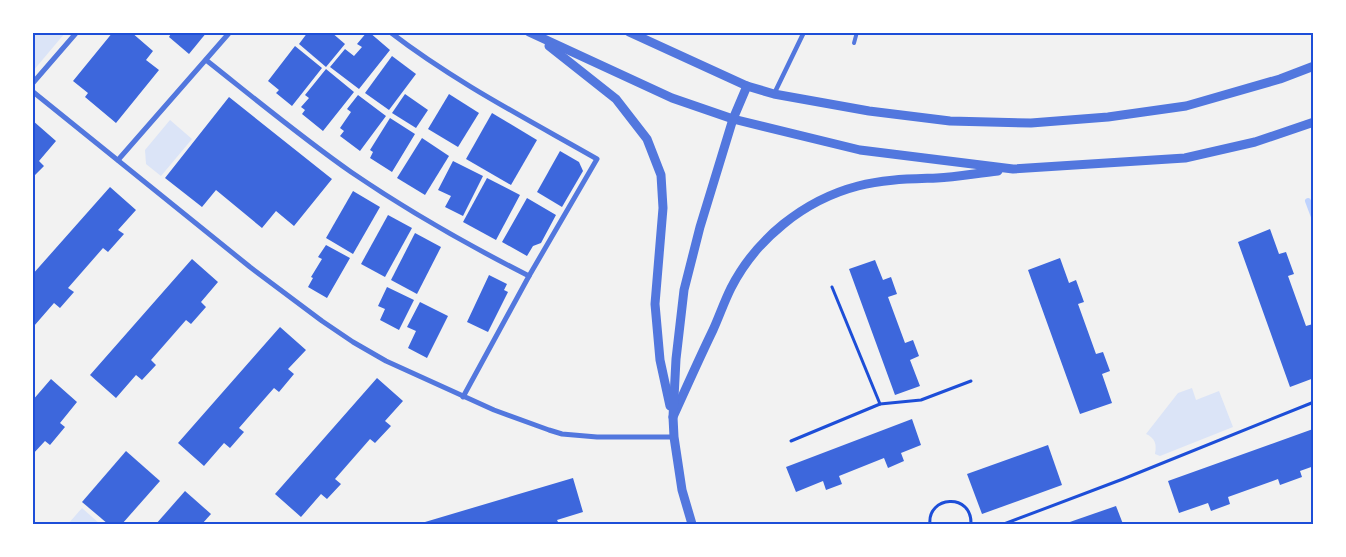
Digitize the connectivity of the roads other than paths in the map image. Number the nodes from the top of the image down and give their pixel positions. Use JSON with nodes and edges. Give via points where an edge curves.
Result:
{"nodes":[{"id":1,"x":77,"y":32,"type":"edge"},
{"id":2,"x":230,"y":32,"type":"edge"},
{"id":3,"x":390,"y":32,"type":"edge"},
{"id":4,"x":529,"y":32,"type":"edge"},
{"id":5,"x":629,"y":32,"type":"edge"},
{"id":6,"x":804,"y":32,"type":"edge"},
{"id":7,"x":857,"y":32,"type":"edge"},
{"id":8,"x":539,"y":38,"type":"junction"},
{"id":9,"x":854,"y":43,"type":"dead end"},
{"id":10,"x":206,"y":60,"type":"junction"},
{"id":11,"x":1314,"y":66,"type":"edge"},
{"id":12,"x":32,"y":84,"type":"edge"},
{"id":13,"x":746,"y":86,"type":"junction"},
{"id":14,"x":32,"y":91,"type":"edge"},
{"id":15,"x":774,"y":94,"type":"junction"},
{"id":16,"x":733,"y":119,"type":"junction"},
{"id":17,"x":1314,"y":122,"type":"edge"},
{"id":18,"x":118,"y":160,"type":"junction"},
{"id":19,"x":1013,"y":169,"type":"junction"},
{"id":20,"x":529,"y":276,"type":"junction"},
{"id":21,"x":463,"y":397,"type":"junction"},
{"id":22,"x":673,"y":417,"type":"junction"},
{"id":23,"x":674,"y":437,"type":"junction"},
{"id":24,"x":692,"y":524,"type":"edge"}],
"edges":[{"from":1,"to":12,"type":"street"},
{"from":2,"to":10,"type":"street"},
{"from":3,"to":20,"type":"street","via":[[485,97],[597,159]]},
{"from":4,"to":8,"type":"street"},
{"from":5,"to":13,"type":"street"},
{"from":6,"to":15,"type":"street"},
{"from":7,"to":9,"type":"lane"},
{"from":8,"to":16,"type":"street","via":[[672,98]]},
{"from":8,"to":22,"type":"street","via":[[616,99],[647,139],[661,176],[655,304],[660,360]]},
{"from":10,"to":18,"type":"street"},
{"from":10,"to":20,"type":"street","via":[[352,172],[438,228]]},
{"from":11,"to":15,"type":"street","via":[[1253,88],[1186,106],[1108,118],[1031,123],[950,121]]},
{"from":13,"to":15,"type":"street"},
{"from":13,"to":16,"type":"street"},
{"from":14,"to":18,"type":"street"},
{"from":16,"to":19,"type":"street","via":[[860,150]]},
{"from":16,"to":22,"type":"street","via":[[684,290]]},
{"from":17,"to":19,"type":"street","via":[[1255,142],[1185,158]]},
{"from":18,"to":21,"type":"street","via":[[322,321],[386,361]]},
{"from":19,"to":22,"type":"street","via":[[857,186],[826,196],[780,227],[762,243],[731,288]]},
{"from":20,"to":21,"type":"street"},
{"from":21,"to":23,"type":"street","via":[[536,427],[562,434]]},
{"from":22,"to":23,"type":"street"},
{"from":23,"to":24,"type":"street","via":[[682,490]]}]}
